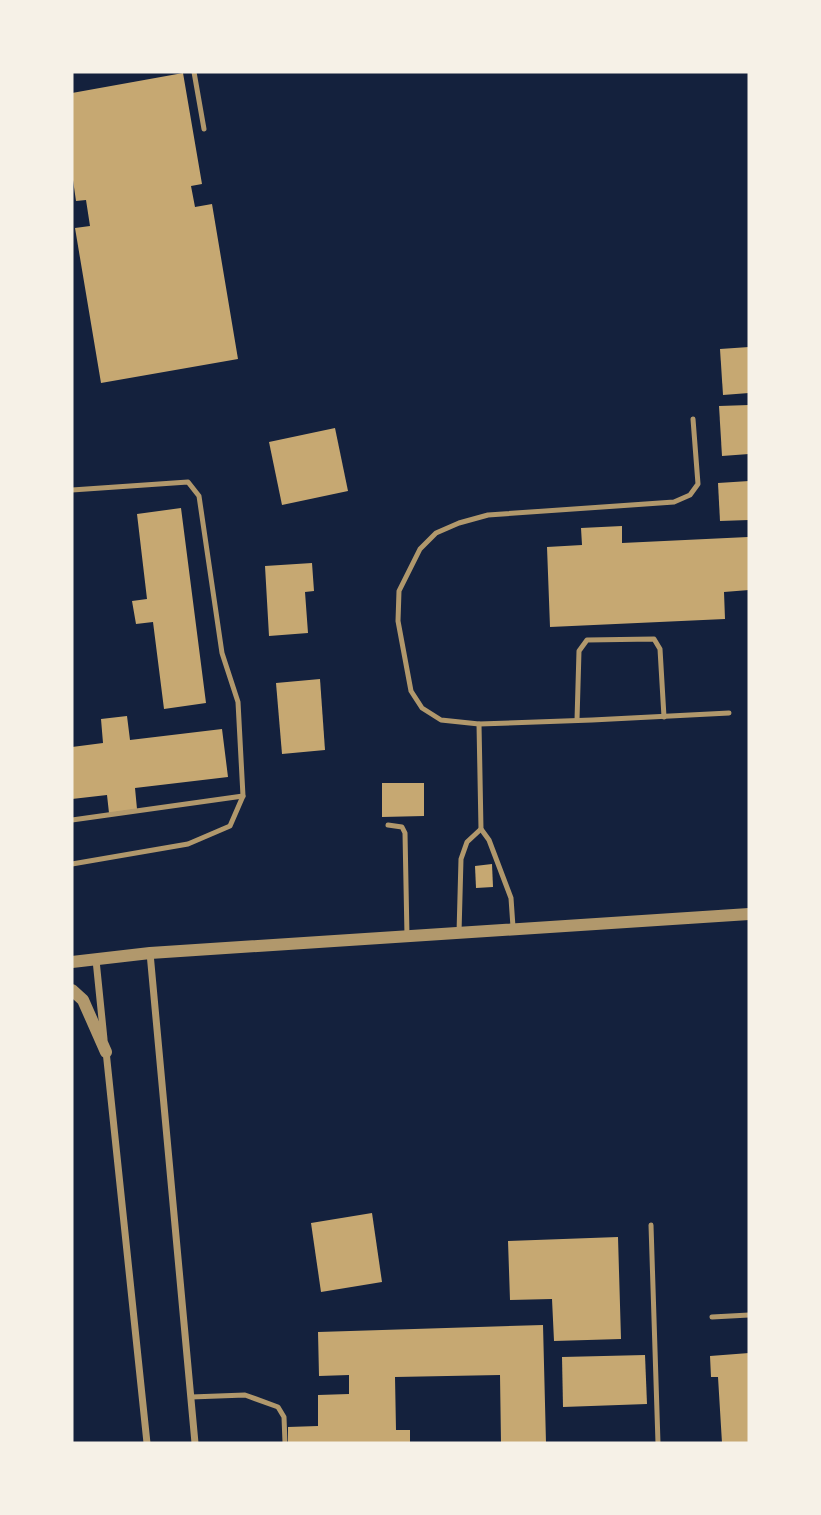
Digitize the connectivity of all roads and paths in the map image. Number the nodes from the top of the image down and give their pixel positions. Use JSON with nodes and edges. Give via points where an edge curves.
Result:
{"nodes":[{"id":1,"x":194,"y":72,"type":"edge"},
{"id":2,"x":204,"y":129,"type":"dead end"},
{"id":3,"x":693,"y":419,"type":"dead end"},
{"id":4,"x":72,"y":490,"type":"edge"},
{"id":5,"x":729,"y":713,"type":"dead end"},
{"id":6,"x":664,"y":717,"type":"junction"},
{"id":7,"x":577,"y":720,"type":"junction"},
{"id":8,"x":479,"y":724,"type":"junction"},
{"id":9,"x":243,"y":796,"type":"junction"},
{"id":10,"x":72,"y":820,"type":"edge"},
{"id":11,"x":388,"y":825,"type":"dead end"},
{"id":12,"x":481,"y":829,"type":"junction"},
{"id":13,"x":72,"y":864,"type":"edge"},
{"id":14,"x":749,"y":914,"type":"edge"},
{"id":15,"x":513,"y":929,"type":"junction"},
{"id":16,"x":459,"y":933,"type":"junction"},
{"id":17,"x":407,"y":936,"type":"junction"},
{"id":18,"x":150,"y":953,"type":"junction"},
{"id":19,"x":96,"y":960,"type":"junction"},
{"id":20,"x":72,"y":962,"type":"edge"},
{"id":21,"x":72,"y":990,"type":"edge"},
{"id":22,"x":106,"y":1052,"type":"junction"},
{"id":23,"x":651,"y":1225,"type":"dead end"},
{"id":24,"x":749,"y":1315,"type":"edge"},
{"id":25,"x":712,"y":1317,"type":"dead end"},
{"id":26,"x":191,"y":1397,"type":"junction"},
{"id":27,"x":147,"y":1443,"type":"edge"},
{"id":28,"x":195,"y":1443,"type":"edge"},
{"id":29,"x":285,"y":1443,"type":"edge"},
{"id":30,"x":658,"y":1443,"type":"edge"}],
"edges":[{"from":1,"to":2,"type":"lane"},
{"from":3,"to":8,"type":"lane","via":[[698,484],[690,495],[674,502],[488,515],[436,533],[420,549],[399,590],[398,621],[411,691],[422,708],[441,720]]},
{"from":4,"to":9,"type":"lane","via":[[188,482],[199,496],[222,653],[238,702]]},
{"from":5,"to":6,"type":"lane"},
{"from":6,"to":7,"type":"lane"},
{"from":6,"to":7,"type":"lane","via":[[660,649],[653,639],[587,640],[579,651]]},
{"from":7,"to":8,"type":"lane"},
{"from":8,"to":12,"type":"lane"},
{"from":9,"to":10,"type":"lane"},
{"from":9,"to":13,"type":"lane","via":[[230,826],[188,844]]},
{"from":11,"to":17,"type":"lane","via":[[402,827],[405,833]]},
{"from":12,"to":15,"type":"lane","via":[[511,898]]},
{"from":12,"to":16,"type":"lane","via":[[467,842],[461,859]]},
{"from":14,"to":15,"type":"street"},
{"from":15,"to":16,"type":"street"},
{"from":16,"to":17,"type":"street"},
{"from":17,"to":18,"type":"street"},
{"from":18,"to":19,"type":"street"},
{"from":18,"to":26,"type":"street"},
{"from":19,"to":20,"type":"street"},
{"from":19,"to":22,"type":"street"},
{"from":21,"to":22,"type":"street","via":[[83,1000]]},
{"from":22,"to":27,"type":"street"},
{"from":23,"to":30,"type":"lane"},
{"from":24,"to":25,"type":"lane"},
{"from":26,"to":28,"type":"street"},
{"from":26,"to":29,"type":"lane","via":[[245,1395],[278,1407],[284,1417]]}]}
